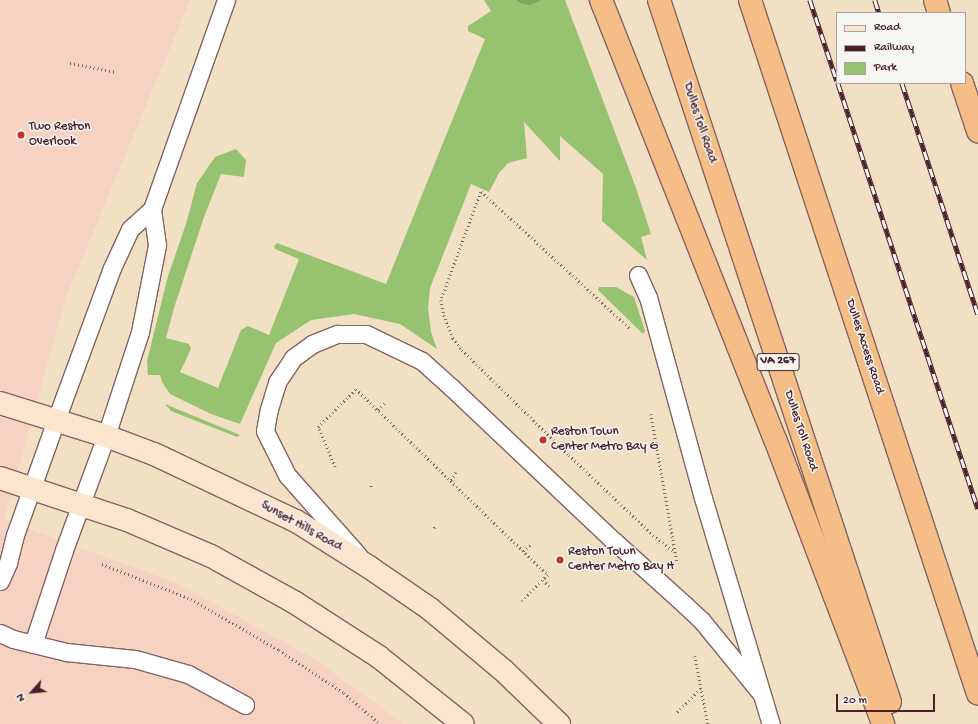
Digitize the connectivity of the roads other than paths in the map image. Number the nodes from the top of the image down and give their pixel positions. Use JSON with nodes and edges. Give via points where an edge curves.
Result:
{"nodes":[{"id":1,"x":226,"y":0,"type":"edge"},
{"id":2,"x":601,"y":0,"type":"edge"},
{"id":3,"x":659,"y":0,"type":"edge"},
{"id":4,"x":750,"y":0,"type":"edge"},
{"id":5,"x":934,"y":0,"type":"edge"},
{"id":6,"x":939,"y":12,"type":"edge"},
{"id":7,"x":962,"y":84,"type":"edge"},
{"id":8,"x":978,"y":131,"type":"edge"},
{"id":9,"x":152,"y":209,"type":"junction"},
{"id":10,"x":638,"y":275,"type":"dead end"},
{"id":11,"x":0,"y":403,"type":"edge"},
{"id":12,"x":56,"y":420,"type":"junction"},
{"id":13,"x":106,"y":436,"type":"junction"},
{"id":14,"x":0,"y":478,"type":"edge"},
{"id":15,"x":32,"y":488,"type":"junction"},
{"id":16,"x":81,"y":505,"type":"junction"},
{"id":17,"x":369,"y":567,"type":"junction"},
{"id":18,"x":0,"y":582,"type":"edge"},
{"id":19,"x":0,"y":633,"type":"edge"},
{"id":20,"x":33,"y":644,"type":"junction"},
{"id":21,"x":760,"y":692,"type":"junction"},
{"id":22,"x":978,"y":694,"type":"edge"},
{"id":23,"x":245,"y":705,"type":"dead end"},
{"id":24,"x":463,"y":724,"type":"edge"},
{"id":25,"x":559,"y":724,"type":"edge"},
{"id":26,"x":771,"y":724,"type":"edge"},
{"id":27,"x":883,"y":724,"type":"edge"},
{"id":28,"x":897,"y":724,"type":"edge"}],
"edges":[{"from":1,"to":9,"type":"lane"},
{"from":2,"to":27,"type":"highway","via":[[775,439]]},
{"from":3,"to":28,"type":"highway","name":"Dulles Toll Road","number":"VA 267"},
{"from":4,"to":22,"type":"highway","name":"Dulles Access Road"},
{"from":5,"to":6,"type":"highway"},
{"from":7,"to":8,"type":"highway"},
{"from":9,"to":12,"type":"lane","via":[[130,229],[112,268]]},
{"from":9,"to":13,"type":"lane","via":[[157,245],[140,332]]},
{"from":10,"to":21,"type":"lane","via":[[648,297],[678,411]]},
{"from":11,"to":12,"type":"main road","name":"Sunset Hills Road"},
{"from":12,"to":13,"type":"main road","name":"Sunset Hills Road"},
{"from":12,"to":15,"type":"lane"},
{"from":13,"to":16,"type":"lane"},
{"from":13,"to":17,"type":"main road","name":"Sunset Hills Road","via":[[154,454],[296,521]]},
{"from":14,"to":15,"type":"main road"},
{"from":15,"to":16,"type":"main road"},
{"from":15,"to":18,"type":"lane"},
{"from":16,"to":20,"type":"lane"},
{"from":16,"to":24,"type":"main road","via":[[127,520],[211,556],[294,602],[379,657]]},
{"from":17,"to":21,"type":"lane","via":[[287,475],[265,432],[277,382],[293,358],[312,344],[337,334],[366,334],[422,361],[702,621]]},
{"from":17,"to":25,"type":"main road","name":"Sunset Hills Road","via":[[430,609],[503,670]]},
{"from":19,"to":20,"type":"lane"},
{"from":20,"to":23,"type":"lane","via":[[66,652],[135,659],[188,674]]},
{"from":21,"to":26,"type":"lane"}]}
